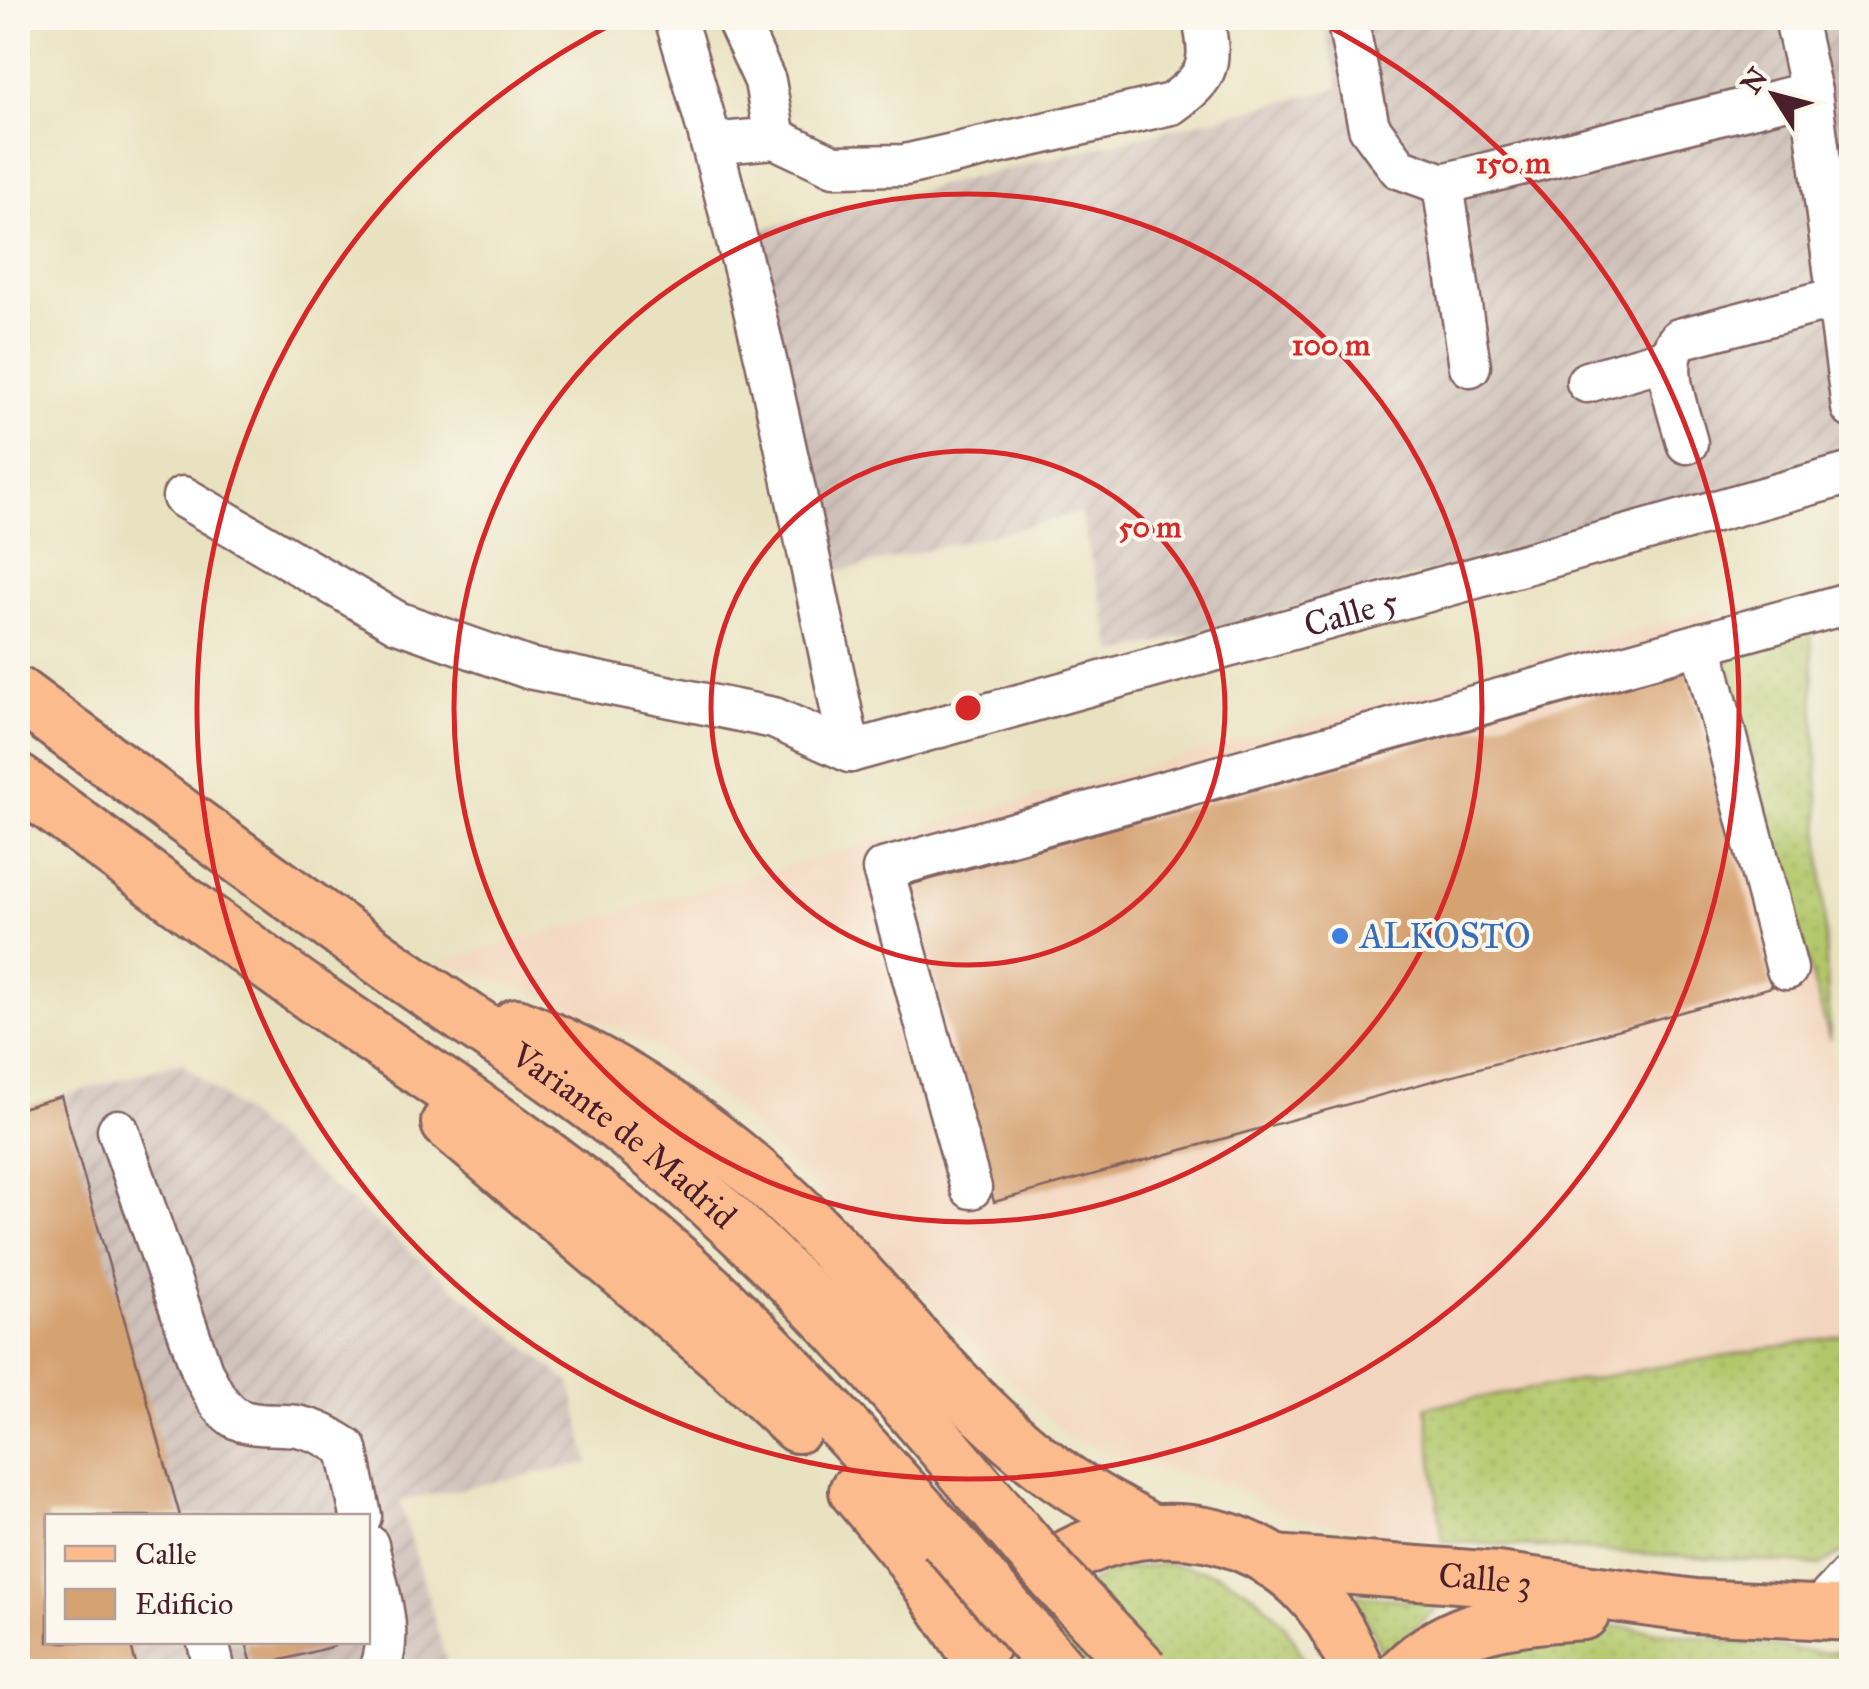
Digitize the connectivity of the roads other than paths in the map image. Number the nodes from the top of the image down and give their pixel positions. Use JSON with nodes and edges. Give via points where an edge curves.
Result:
{"nodes":[{"id":1,"x":675,"y":18,"type":"edge"},
{"id":2,"x":736,"y":18,"type":"edge"},
{"id":3,"x":1203,"y":18,"type":"edge"},
{"id":4,"x":1347,"y":18,"type":"edge"},
{"id":5,"x":1794,"y":18,"type":"edge"},
{"id":6,"x":1812,"y":92,"type":"junction"},
{"id":7,"x":775,"y":138,"type":"junction"},
{"id":8,"x":710,"y":144,"type":"junction"},
{"id":9,"x":1443,"y":184,"type":"junction"},
{"id":10,"x":1840,"y":297,"type":"junction"},
{"id":11,"x":1670,"y":358,"type":"junction"},
{"id":12,"x":1470,"y":366,"type":"dead end"},
{"id":13,"x":1587,"y":382,"type":"dead end"},
{"id":14,"x":1852,"y":408,"type":"edge"},
{"id":15,"x":1687,"y":443,"type":"dead end"},
{"id":16,"x":1852,"y":473,"type":"edge"},
{"id":17,"x":184,"y":497,"type":"dead end"},
{"id":18,"x":1852,"y":602,"type":"edge"},
{"id":19,"x":1701,"y":644,"type":"junction"},
{"id":20,"x":18,"y":694,"type":"edge"},
{"id":21,"x":850,"y":752,"type":"junction"},
{"id":22,"x":18,"y":780,"type":"edge"},
{"id":23,"x":1786,"y":968,"type":"dead end"},
{"id":24,"x":417,"y":984,"type":"junction"},
{"id":25,"x":331,"y":1008,"type":"junction"},
{"id":26,"x":118,"y":1130,"type":"dead end"},
{"id":27,"x":971,"y":1188,"type":"dead end"},
{"id":28,"x":361,"y":1514,"type":"edge"},
{"id":29,"x":1149,"y":1530,"type":"junction"},
{"id":30,"x":370,"y":1554,"type":"edge"},
{"id":31,"x":1274,"y":1562,"type":"junction"},
{"id":32,"x":1852,"y":1573,"type":"edge"},
{"id":33,"x":1695,"y":1606,"type":"junction"},
{"id":34,"x":1833,"y":1614,"type":"edge"},
{"id":35,"x":208,"y":1644,"type":"edge"},
{"id":36,"x":974,"y":1663,"type":"edge"},
{"id":37,"x":215,"y":1672,"type":"edge"},
{"id":38,"x":378,"y":1672,"type":"edge"},
{"id":39,"x":1061,"y":1672,"type":"edge"},
{"id":40,"x":1144,"y":1672,"type":"edge"},
{"id":41,"x":1358,"y":1672,"type":"edge"},
{"id":42,"x":1404,"y":1672,"type":"edge"}],
"edges":[{"from":1,"to":8,"type":"street"},
{"from":2,"to":7,"type":"street","via":[[765,81]]},
{"from":3,"to":7,"type":"street","via":[[1210,54],[1197,86],[1171,104],[904,165],[834,166]]},
{"from":4,"to":9,"type":"street","via":[[1369,127],[1399,168]]},
{"from":5,"to":6,"type":"street"},
{"from":6,"to":9,"type":"street"},
{"from":6,"to":10,"type":"street"},
{"from":7,"to":8,"type":"street"},
{"from":8,"to":21,"type":"street","via":[[783,428]]},
{"from":9,"to":12,"type":"street"},
{"from":10,"to":11,"type":"street","via":[[1680,340]]},
{"from":10,"to":14,"type":"street"},
{"from":11,"to":13,"type":"street"},
{"from":11,"to":15,"type":"street"},
{"from":16,"to":21,"type":"street","name":"Calle 5"},
{"from":17,"to":21,"type":"street","via":[[398,622],[528,668],[774,718]]},
{"from":18,"to":19,"type":"street"},
{"from":19,"to":23,"type":"street"},
{"from":19,"to":27,"type":"street","via":[[883,869]]},
{"from":20,"to":24,"type":"main road","name":"Variante de Madrid"},
{"from":22,"to":25,"type":"main road","name":"Variante de Madrid"},
{"from":24,"to":29,"type":"main road","via":[[552,1039],[694,1124],[794,1208],[1026,1450],[1079,1491]]},
{"from":24,"to":40,"type":"main road","name":"Variante de Madrid","bridge":true,"via":[[636,1139],[727,1219],[897,1390],[1054,1577]]},
{"from":25,"to":36,"type":"main road","via":[[433,1110],[816,1444],[907,1552]]},
{"from":25,"to":39,"type":"main road","name":"Variante de Madrid","bridge":true,"via":[[552,1159],[728,1308],[816,1396]]},
{"from":26,"to":28,"type":"street","via":[[215,1397],[236,1418],[325,1433],[346,1450]]},
{"from":29,"to":31,"type":"main road","via":[[1235,1542]]},
{"from":29,"to":36,"type":"main road","via":[[1112,1536],[1056,1562],[1010,1602]]},
{"from":30,"to":38,"type":"street","via":[[384,1620],[386,1653]]},
{"from":31,"to":33,"type":"main road","name":"Calle 3","via":[[1497,1579]]},
{"from":31,"to":41,"type":"main road","via":[[1311,1592],[1339,1629]]},
{"from":32,"to":34,"type":"street"},
{"from":33,"to":34,"type":"main road","name":"Calle 3"},
{"from":33,"to":42,"type":"main road","name":"Calle 3","via":[[1532,1616],[1482,1626],[1438,1643]]},
{"from":35,"to":37,"type":"street"}]}
